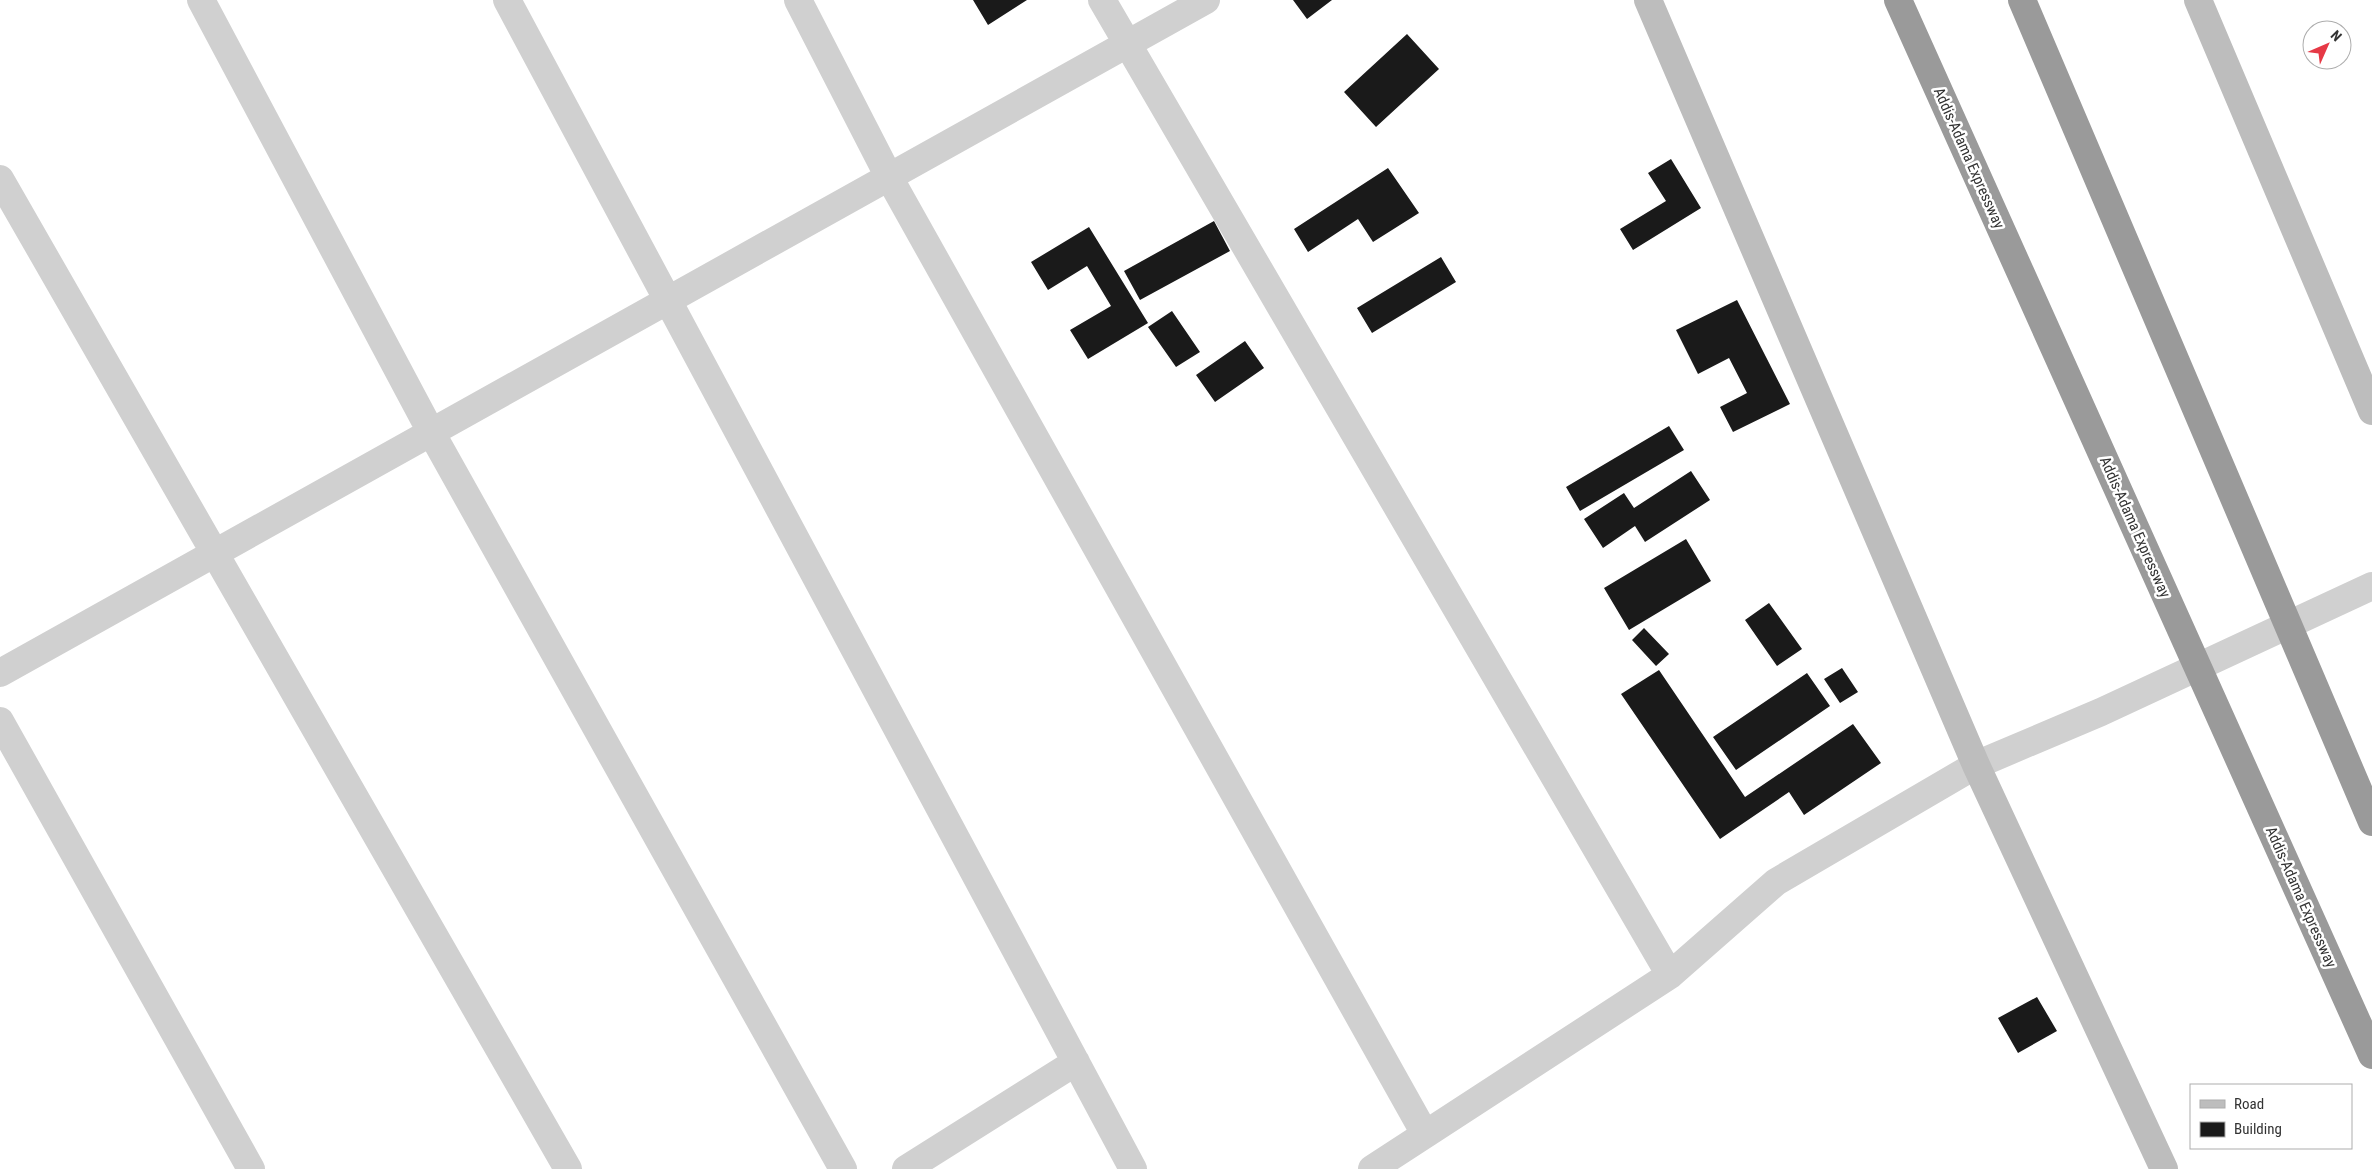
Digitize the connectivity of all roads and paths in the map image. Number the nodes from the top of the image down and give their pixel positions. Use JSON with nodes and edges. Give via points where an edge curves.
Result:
{"nodes":[{"id":1,"x":201,"y":0,"type":"edge"},
{"id":2,"x":507,"y":0,"type":"edge"},
{"id":3,"x":798,"y":0,"type":"edge"},
{"id":4,"x":1102,"y":0,"type":"edge"},
{"id":5,"x":1206,"y":0,"type":"edge"},
{"id":6,"x":1648,"y":0,"type":"edge"},
{"id":7,"x":1898,"y":0,"type":"edge"},
{"id":8,"x":2022,"y":0,"type":"edge"},
{"id":9,"x":2198,"y":0,"type":"edge"},
{"id":10,"x":1126,"y":44,"type":"junction"},
{"id":11,"x":889,"y":177,"type":"junction"},
{"id":12,"x":0,"y":179,"type":"edge"},
{"id":13,"x":668,"y":300,"type":"junction"},
{"id":14,"x":2372,"y":411,"type":"edge"},
{"id":15,"x":431,"y":432,"type":"junction"},
{"id":16,"x":214,"y":553,"type":"junction"},
{"id":17,"x":2372,"y":586,"type":"edge"},
{"id":18,"x":0,"y":673,"type":"edge"},
{"id":19,"x":0,"y":721,"type":"edge"},
{"id":20,"x":1976,"y":765,"type":"junction"},
{"id":21,"x":2372,"y":822,"type":"edge"},
{"id":22,"x":1670,"y":975,"type":"junction"},
{"id":23,"x":2372,"y":1055,"type":"edge"},
{"id":24,"x":1076,"y":1062,"type":"junction"},
{"id":25,"x":1425,"y":1134,"type":"junction"},
{"id":26,"x":251,"y":1169,"type":"edge"},
{"id":27,"x":568,"y":1169,"type":"edge"},
{"id":28,"x":843,"y":1169,"type":"edge"},
{"id":29,"x":906,"y":1169,"type":"edge"},
{"id":30,"x":1133,"y":1169,"type":"edge"},
{"id":31,"x":1372,"y":1169,"type":"edge"},
{"id":32,"x":2164,"y":1169,"type":"edge"}],
"edges":[{"from":1,"to":15,"type":"street"},
{"from":2,"to":13,"type":"street"},
{"from":3,"to":11,"type":"street"},
{"from":4,"to":10,"type":"street"},
{"from":5,"to":10,"type":"street"},
{"from":6,"to":20,"type":"street"},
{"from":7,"to":23,"type":"highway","name":"Addis-Adama Expressway"},
{"from":8,"to":21,"type":"highway"},
{"from":9,"to":14,"type":"street"},
{"from":10,"to":11,"type":"street"},
{"from":10,"to":22,"type":"street"},
{"from":11,"to":13,"type":"street"},
{"from":11,"to":25,"type":"street"},
{"from":12,"to":16,"type":"street"},
{"from":13,"to":15,"type":"street"},
{"from":13,"to":24,"type":"street"},
{"from":15,"to":16,"type":"street"},
{"from":15,"to":28,"type":"street"},
{"from":16,"to":18,"type":"street"},
{"from":16,"to":27,"type":"street"},
{"from":17,"to":20,"type":"street","via":[[2101,712]]},
{"from":19,"to":26,"type":"street"},
{"from":20,"to":22,"type":"street","via":[[1776,882]]},
{"from":20,"to":32,"type":"street"},
{"from":22,"to":25,"type":"street"},
{"from":24,"to":29,"type":"street"},
{"from":24,"to":30,"type":"street"},
{"from":25,"to":31,"type":"street"}]}
